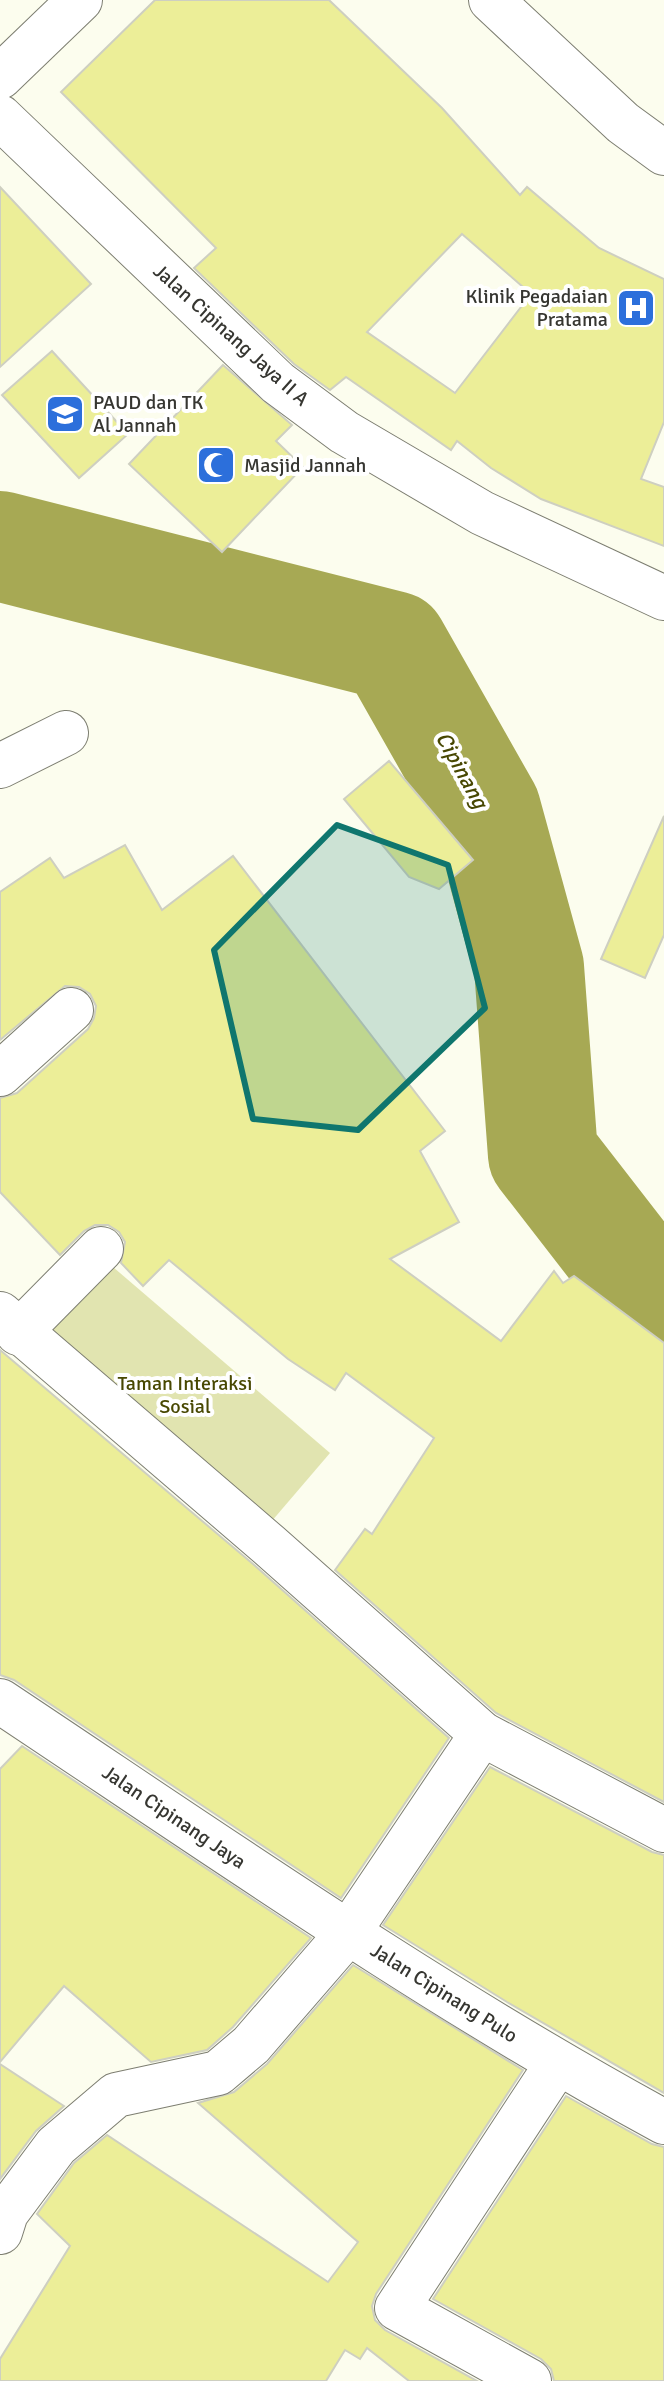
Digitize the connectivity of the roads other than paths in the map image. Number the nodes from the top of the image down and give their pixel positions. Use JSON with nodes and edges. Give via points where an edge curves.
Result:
{"nodes":[{"id":1,"x":80,"y":0,"type":"edge"},
{"id":2,"x":491,"y":0,"type":"edge"},
{"id":3,"x":0,"y":77,"type":"edge"},
{"id":4,"x":0,"y":117,"type":"edge"},
{"id":5,"x":664,"y":153,"type":"edge"},
{"id":6,"x":664,"y":598,"type":"edge"},
{"id":7,"x":66,"y":733,"type":"dead end"},
{"id":8,"x":0,"y":766,"type":"edge"},
{"id":9,"x":71,"y":1010,"type":"dead end"},
{"id":10,"x":0,"y":1074,"type":"edge"},
{"id":11,"x":101,"y":1249,"type":"dead end"},
{"id":12,"x":9,"y":1324,"type":"edge"},
{"id":13,"x":0,"y":1701,"type":"edge"},
{"id":14,"x":482,"y":1734,"type":"junction"},
{"id":15,"x":664,"y":1830,"type":"edge"},
{"id":16,"x":348,"y":1933,"type":"junction"},
{"id":17,"x":557,"y":2064,"type":"junction"},
{"id":18,"x":664,"y":2122,"type":"edge"},
{"id":19,"x":0,"y":2232,"type":"edge"},
{"id":20,"x":528,"y":2381,"type":"edge"}],
"edges":[{"from":1,"to":3,"type":"street"},
{"from":2,"to":5,"type":"street","via":[[623,123]]},
{"from":4,"to":6,"type":"street","name":"Jalan Cipinang Jaya II A","via":[[278,383],[344,432],[482,513]]},
{"from":7,"to":8,"type":"street"},
{"from":9,"to":10,"type":"street"},
{"from":11,"to":12,"type":"street"},
{"from":12,"to":14,"type":"street"},
{"from":13,"to":16,"type":"street","name":"Jalan Cipinang Jaya"},
{"from":14,"to":15,"type":"street"},
{"from":14,"to":16,"type":"street"},
{"from":16,"to":17,"type":"street","name":"Jalan Cipinang Pulo"},
{"from":16,"to":19,"type":"street","name":"Jalan Cipinang Pulo","via":[[251,2045],[218,2073],[116,2095],[56,2146],[6,2213]]},
{"from":17,"to":18,"type":"street","name":"Jalan Cipinang Pulo"},
{"from":17,"to":20,"type":"street","via":[[397,2308]]}]}
